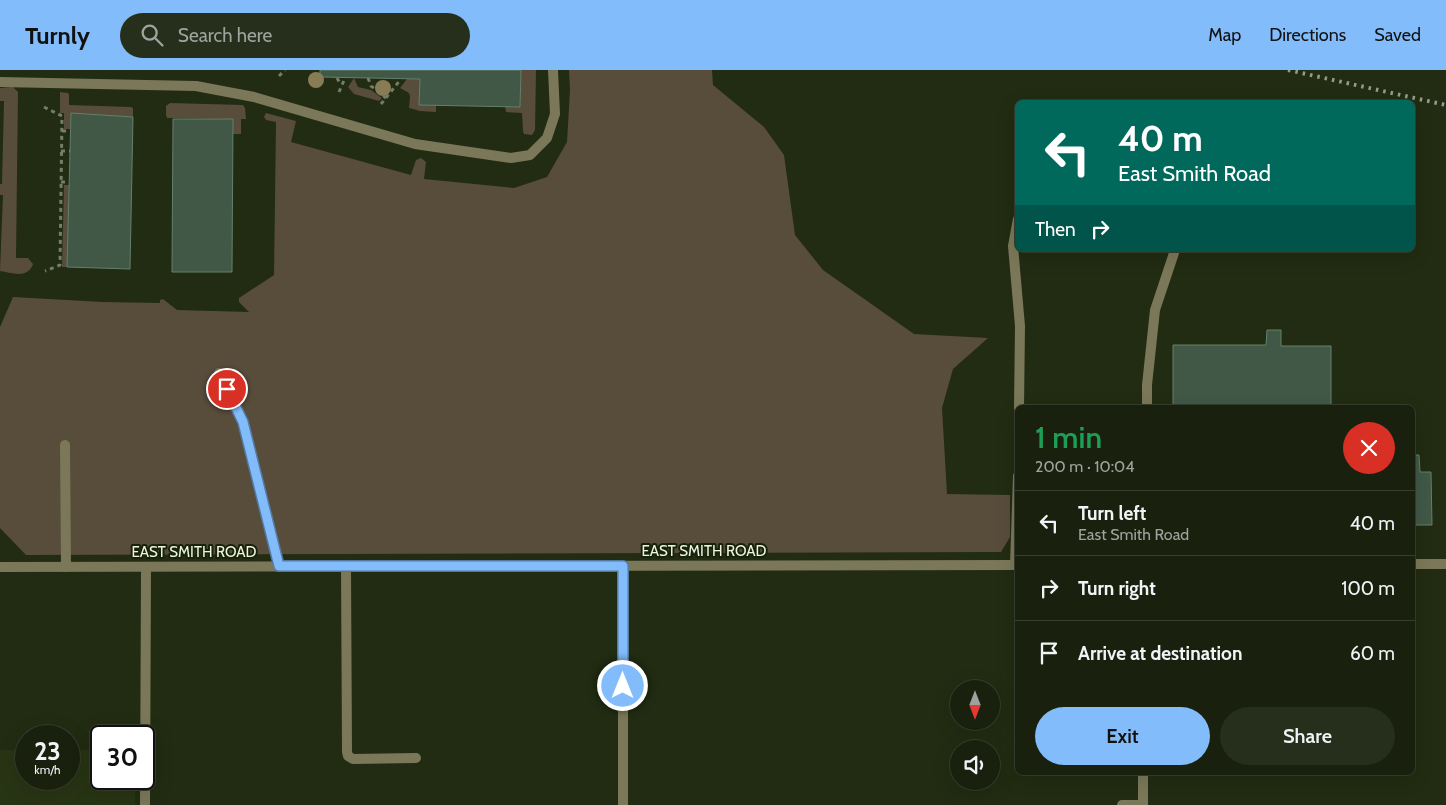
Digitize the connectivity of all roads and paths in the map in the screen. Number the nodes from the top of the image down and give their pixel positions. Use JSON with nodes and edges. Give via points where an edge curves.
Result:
{"nodes":[{"id":1,"x":285,"y":70,"type":"edge"},
{"id":2,"x":552,"y":70,"type":"edge"},
{"id":3,"x":279,"y":76,"type":"dead end"},
{"id":4,"x":337,"y":78,"type":"dead end"},
{"id":5,"x":345,"y":78,"type":"dead end"},
{"id":6,"x":368,"y":78,"type":"dead end"},
{"id":7,"x":402,"y":79,"type":"dead end"},
{"id":8,"x":0,"y":82,"type":"edge"},
{"id":9,"x":342,"y":85,"type":"junction"},
{"id":10,"x":340,"y":92,"type":"dead end"},
{"id":11,"x":386,"y":98,"type":"junction"},
{"id":12,"x":381,"y":104,"type":"dead end"},
{"id":13,"x":44,"y":107,"type":"dead end"},
{"id":14,"x":62,"y":131,"type":"junction"},
{"id":15,"x":70,"y":132,"type":"dead end"},
{"id":16,"x":61,"y":151,"type":"junction"},
{"id":17,"x":70,"y":151,"type":"dead end"},
{"id":18,"x":61,"y":182,"type":"junction"},
{"id":19,"x":69,"y":182,"type":"dead end"},
{"id":20,"x":1015,"y":235,"type":"edge"},
{"id":21,"x":1174,"y":252,"type":"edge"},
{"id":22,"x":45,"y":271,"type":"dead end"},
{"id":23,"x":219,"y":373,"type":"dead end"},
{"id":24,"x":1019,"y":405,"type":"edge"},
{"id":25,"x":1147,"y":405,"type":"edge"},
{"id":26,"x":65,"y":445,"type":"dead end"},
{"id":27,"x":1415,"y":564,"type":"edge"},
{"id":28,"x":1446,"y":564,"type":"edge"},
{"id":29,"x":1015,"y":565,"type":"edge"},
{"id":30,"x":279,"y":566,"type":"junction"},
{"id":31,"x":346,"y":566,"type":"junction"},
{"id":32,"x":623,"y":566,"type":"junction"},
{"id":33,"x":0,"y":567,"type":"edge"},
{"id":34,"x":66,"y":567,"type":"junction"},
{"id":35,"x":146,"y":567,"type":"junction"},
{"id":36,"x":416,"y":758,"type":"dead end"},
{"id":37,"x":1143,"y":775,"type":"edge"},
{"id":38,"x":145,"y":805,"type":"edge"},
{"id":39,"x":622,"y":805,"type":"edge"},
{"id":40,"x":1122,"y":805,"type":"edge"},
{"id":41,"x":1143,"y":805,"type":"edge"}],
"edges":[{"from":1,"to":3,"type":"path"},
{"from":2,"to":8,"type":"street","via":[[555,114],[547,138],[530,155],[511,158],[415,144],[254,97],[196,86]]},
{"from":4,"to":9,"type":"path"},
{"from":5,"to":9,"type":"path"},
{"from":6,"to":11,"type":"path"},
{"from":7,"to":11,"type":"path"},
{"from":9,"to":10,"type":"path"},
{"from":11,"to":12,"type":"path"},
{"from":13,"to":14,"type":"path","via":[[62,116]]},
{"from":14,"to":15,"type":"path"},
{"from":14,"to":16,"type":"path"},
{"from":16,"to":17,"type":"path"},
{"from":16,"to":18,"type":"path"},
{"from":18,"to":19,"type":"path"},
{"from":18,"to":22,"type":"path","via":[[60,264]]},
{"from":20,"to":24,"type":"street","via":[[1013,246],[1020,326]]},
{"from":21,"to":25,"type":"street","via":[[1155,310]]},
{"from":23,"to":30,"type":"street","via":[[243,422]]},
{"from":26,"to":34,"type":"street"},
{"from":27,"to":28,"type":"street"},
{"from":29,"to":32,"type":"street","name":"EAST SMITH ROAD"},
{"from":30,"to":31,"type":"street","name":"EAST SMITH ROAD"},
{"from":30,"to":35,"type":"street","name":"EAST SMITH ROAD"},
{"from":31,"to":32,"type":"street","name":"EAST SMITH ROAD"},
{"from":31,"to":36,"type":"street","via":[[348,756],[352,759]]},
{"from":32,"to":39,"type":"street"},
{"from":33,"to":34,"type":"street","name":"EAST SMITH ROAD"},
{"from":34,"to":35,"type":"street","name":"EAST SMITH ROAD"},
{"from":35,"to":38,"type":"street"},
{"from":37,"to":41,"type":"street"},
{"from":40,"to":41,"type":"street"}]}
